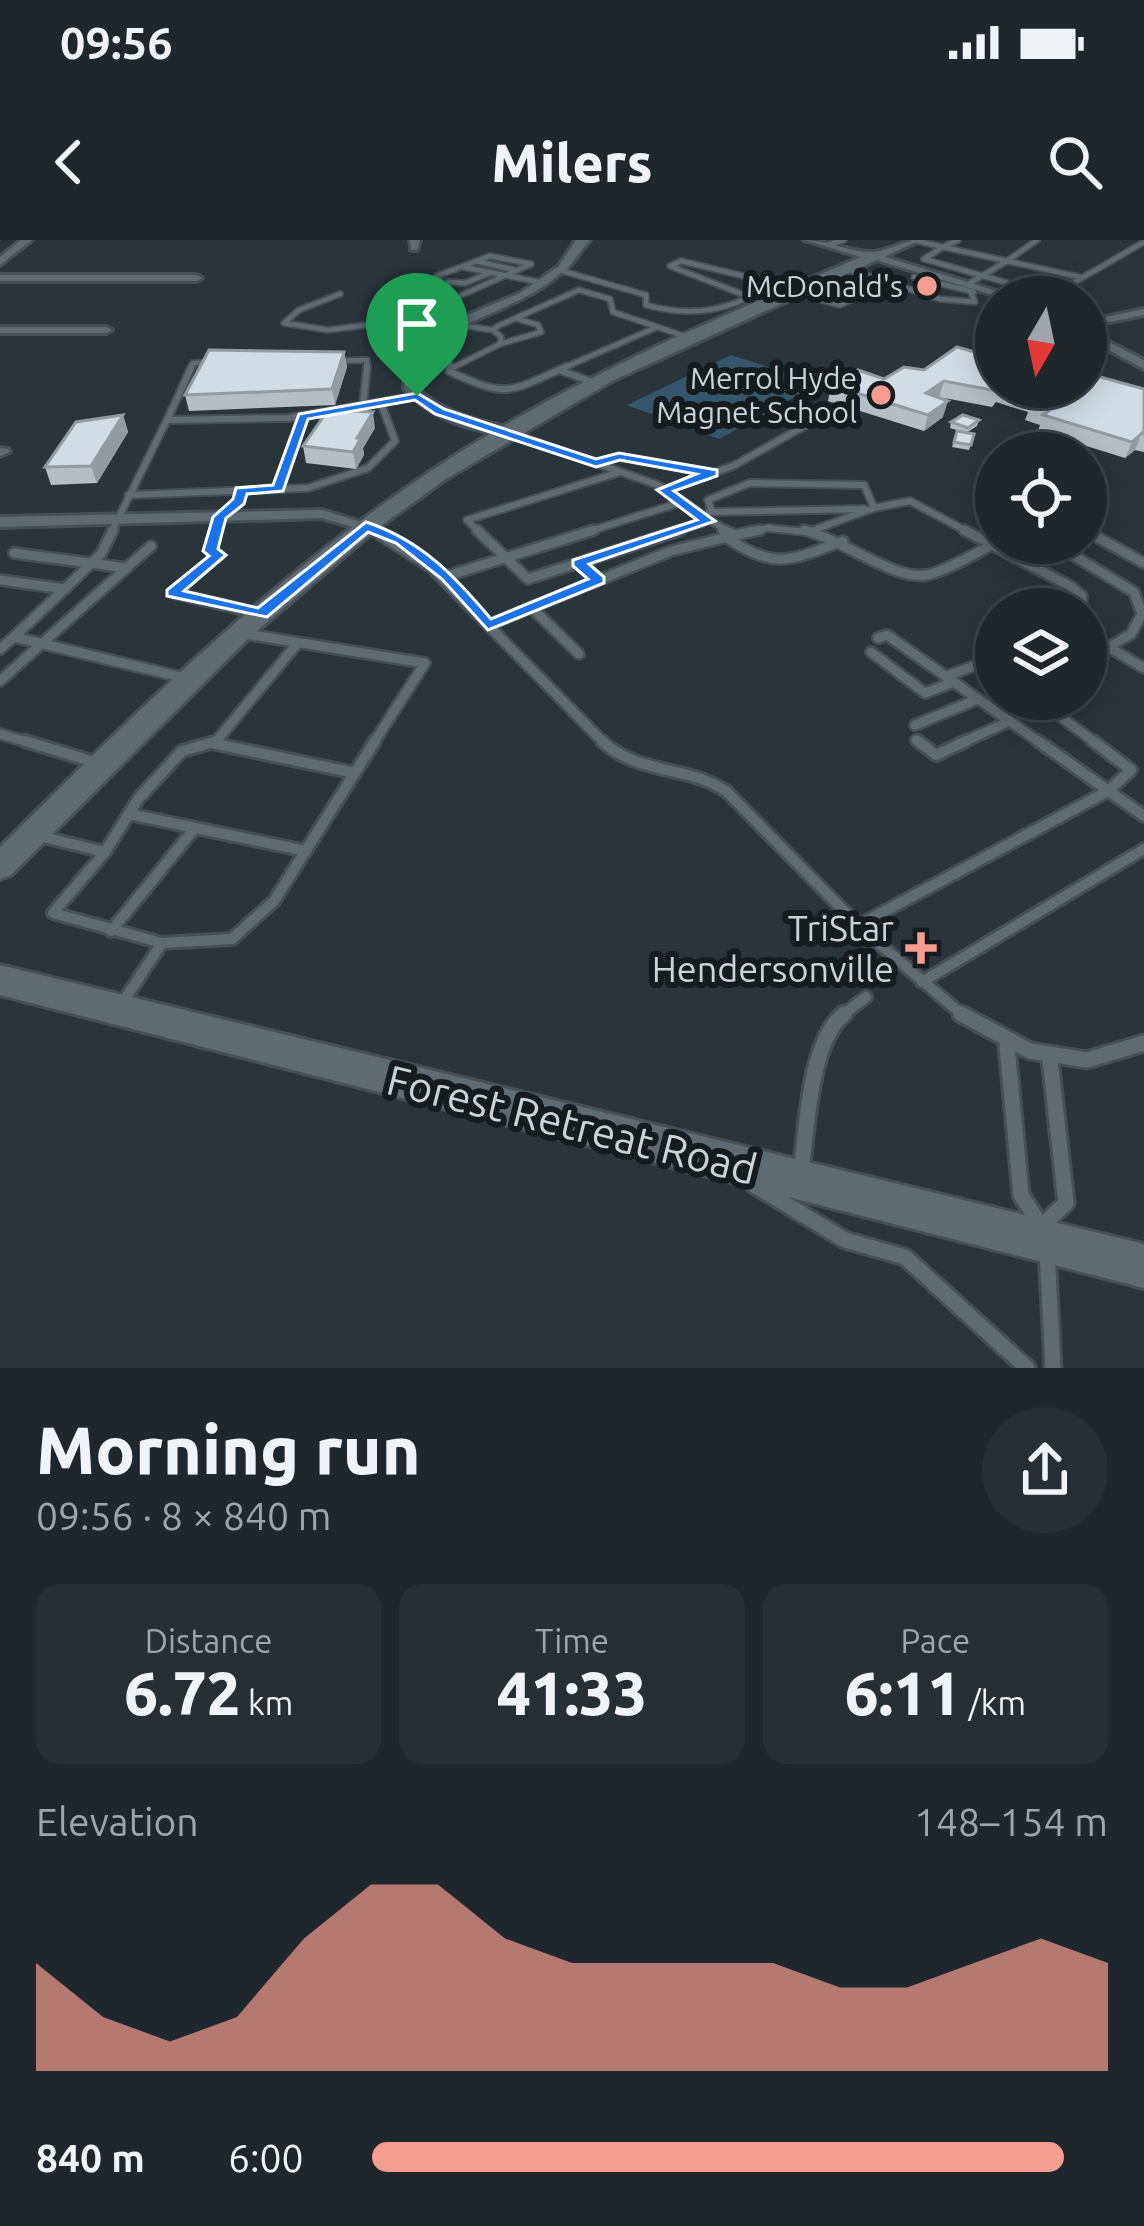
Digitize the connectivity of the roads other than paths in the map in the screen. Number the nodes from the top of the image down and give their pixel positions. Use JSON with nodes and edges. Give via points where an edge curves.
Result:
{"nodes":[{"id":1,"x":27,"y":240,"type":"edge"},
{"id":2,"x":583,"y":240,"type":"edge"},
{"id":3,"x":844,"y":240,"type":"edge"},
{"id":4,"x":914,"y":240,"type":"edge"},
{"id":5,"x":958,"y":240,"type":"edge"},
{"id":6,"x":1037,"y":240,"type":"edge"},
{"id":7,"x":819,"y":242,"type":"edge"},
{"id":8,"x":1144,"y":242,"type":"edge"},
{"id":9,"x":943,"y":247,"type":"junction"},
{"id":10,"x":876,"y":257,"type":"junction"},
{"id":11,"x":476,"y":261,"type":"junction"},
{"id":12,"x":1006,"y":261,"type":"junction"},
{"id":13,"x":0,"y":262,"type":"edge"},
{"id":14,"x":463,"y":267,"type":"junction"},
{"id":15,"x":847,"y":269,"type":"junction"},
{"id":16,"x":559,"y":270,"type":"junction"},
{"id":17,"x":519,"y":271,"type":"junction"},
{"id":18,"x":490,"y":273,"type":"junction"},
{"id":19,"x":982,"y":276,"type":"edge"},
{"id":20,"x":986,"y":276,"type":"edge"},
{"id":21,"x":1075,"y":276,"type":"edge"},
{"id":22,"x":1083,"y":276,"type":"edge"},
{"id":23,"x":505,"y":277,"type":"junction"},
{"id":24,"x":878,"y":277,"type":"junction"},
{"id":25,"x":935,"y":277,"type":"junction"},
{"id":26,"x":0,"y":278,"type":"edge"},
{"id":27,"x":197,"y":278,"type":"dead end"},
{"id":28,"x":544,"y":284,"type":"junction"},
{"id":29,"x":975,"y":284,"type":"edge"},
{"id":30,"x":970,"y":288,"type":"junction"},
{"id":31,"x":975,"y":288,"type":"edge"},
{"id":32,"x":867,"y":292,"type":"dead end"},
{"id":33,"x":794,"y":293,"type":"junction"},
{"id":34,"x":340,"y":294,"type":"dead end"},
{"id":35,"x":747,"y":296,"type":"junction"},
{"id":36,"x":454,"y":298,"type":"dead end"},
{"id":37,"x":1144,"y":311,"type":"edge"},
{"id":38,"x":708,"y":314,"type":"junction"},
{"id":39,"x":517,"y":319,"type":"junction"},
{"id":40,"x":731,"y":321,"type":"junction"},
{"id":41,"x":1107,"y":322,"type":"edge"},
{"id":42,"x":459,"y":324,"type":"junction"},
{"id":43,"x":657,"y":327,"type":"junction"},
{"id":44,"x":0,"y":330,"type":"edge"},
{"id":45,"x":106,"y":330,"type":"dead end"},
{"id":46,"x":493,"y":330,"type":"junction"},
{"id":47,"x":693,"y":339,"type":"junction"},
{"id":48,"x":1107,"y":341,"type":"edge"},
{"id":49,"x":500,"y":344,"type":"junction"},
{"id":50,"x":324,"y":361,"type":"edge"},
{"id":51,"x":236,"y":362,"type":"edge"},
{"id":52,"x":1144,"y":365,"type":"edge"},
{"id":53,"x":558,"y":370,"type":"junction"},
{"id":54,"x":595,"y":383,"type":"junction"},
{"id":55,"x":417,"y":396,"type":"junction"},
{"id":56,"x":381,"y":403,"type":"junction"},
{"id":57,"x":362,"y":406,"type":"junction"},
{"id":58,"x":303,"y":416,"type":"junction"},
{"id":59,"x":167,"y":420,"type":"junction"},
{"id":60,"x":810,"y":423,"type":"dead end"},
{"id":61,"x":507,"y":431,"type":"junction"},
{"id":62,"x":596,"y":463,"type":"junction"},
{"id":63,"x":620,"y":472,"type":"junction"},
{"id":64,"x":712,"y":473,"type":"junction"},
{"id":65,"x":278,"y":488,"type":"junction"},
{"id":66,"x":664,"y":490,"type":"junction"},
{"id":67,"x":128,"y":495,"type":"junction"},
{"id":68,"x":240,"y":496,"type":"junction"},
{"id":69,"x":682,"y":502,"type":"junction"},
{"id":70,"x":871,"y":509,"type":"junction"},
{"id":71,"x":250,"y":516,"type":"junction"},
{"id":72,"x":710,"y":516,"type":"junction"},
{"id":73,"x":0,"y":522,"type":"edge"},
{"id":74,"x":218,"y":522,"type":"junction"},
{"id":75,"x":114,"y":525,"type":"junction"},
{"id":76,"x":366,"y":526,"type":"junction"},
{"id":77,"x":811,"y":531,"type":"junction"},
{"id":78,"x":975,"y":534,"type":"edge"},
{"id":79,"x":0,"y":535,"type":"edge"},
{"id":80,"x":730,"y":536,"type":"junction"},
{"id":81,"x":843,"y":541,"type":"junction"},
{"id":82,"x":1107,"y":543,"type":"edge"},
{"id":83,"x":151,"y":546,"type":"dead end"},
{"id":84,"x":14,"y":553,"type":"dead end"},
{"id":85,"x":975,"y":553,"type":"edge"},
{"id":86,"x":503,"y":558,"type":"junction"},
{"id":87,"x":92,"y":563,"type":"junction"},
{"id":88,"x":579,"y":563,"type":"junction"},
{"id":89,"x":1144,"y":563,"type":"edge"},
{"id":90,"x":1030,"y":564,"type":"edge"},
{"id":91,"x":1088,"y":564,"type":"edge"},
{"id":92,"x":127,"y":568,"type":"junction"},
{"id":93,"x":447,"y":576,"type":"junction"},
{"id":94,"x":0,"y":580,"type":"edge"},
{"id":95,"x":599,"y":580,"type":"junction"},
{"id":96,"x":1072,"y":588,"type":"edge"},
{"id":97,"x":65,"y":589,"type":"junction"},
{"id":98,"x":532,"y":608,"type":"junction"},
{"id":99,"x":261,"y":614,"type":"junction"},
{"id":100,"x":488,"y":626,"type":"junction"},
{"id":101,"x":239,"y":633,"type":"junction"},
{"id":102,"x":882,"y":636,"type":"dead end"},
{"id":103,"x":14,"y":637,"type":"junction"},
{"id":104,"x":42,"y":644,"type":"junction"},
{"id":105,"x":296,"y":645,"type":"junction"},
{"id":106,"x":1109,"y":647,"type":"joint"},
{"id":107,"x":0,"y":650,"type":"edge"},
{"id":108,"x":871,"y":652,"type":"dead end"},
{"id":109,"x":579,"y":654,"type":"dead end"},
{"id":110,"x":975,"y":667,"type":"edge"},
{"id":111,"x":1144,"y":668,"type":"edge"},
{"id":112,"x":186,"y":678,"type":"junction"},
{"id":113,"x":951,"y":679,"type":"junction"},
{"id":114,"x":0,"y":681,"type":"edge"},
{"id":115,"x":975,"y":697,"type":"edge"},
{"id":116,"x":975,"y":700,"type":"edge"},
{"id":117,"x":1007,"y":720,"type":"edge"},
{"id":118,"x":1065,"y":720,"type":"edge"},
{"id":119,"x":1010,"y":722,"type":"junction"},
{"id":120,"x":915,"y":725,"type":"dead end"},
{"id":121,"x":0,"y":734,"type":"edge"},
{"id":122,"x":916,"y":740,"type":"dead end"},
{"id":123,"x":216,"y":744,"type":"junction"},
{"id":124,"x":101,"y":764,"type":"junction"},
{"id":125,"x":355,"y":773,"type":"junction"},
{"id":126,"x":1108,"y":791,"type":"junction"},
{"id":127,"x":129,"y":814,"type":"junction"},
{"id":128,"x":1144,"y":817,"type":"edge"},
{"id":129,"x":195,"y":827,"type":"junction"},
{"id":130,"x":32,"y":834,"type":"junction"},
{"id":131,"x":1144,"y":849,"type":"edge"},
{"id":132,"x":306,"y":851,"type":"junction"},
{"id":133,"x":105,"y":852,"type":"junction"},
{"id":134,"x":0,"y":867,"type":"edge"},
{"id":135,"x":861,"y":924,"type":"junction"},
{"id":136,"x":111,"y":931,"type":"junction"},
{"id":137,"x":162,"y":943,"type":"junction"},
{"id":138,"x":0,"y":980,"type":"edge"},
{"id":139,"x":922,"y":982,"type":"junction"},
{"id":140,"x":866,"y":998,"type":"dead end"},
{"id":141,"x":117,"y":1010,"type":"junction"},
{"id":142,"x":1144,"y":1043,"type":"edge"},
{"id":143,"x":1007,"y":1046,"type":"junction"},
{"id":144,"x":1050,"y":1059,"type":"junction"},
{"id":145,"x":710,"y":1159,"type":"junction"},
{"id":146,"x":800,"y":1181,"type":"junction"},
{"id":147,"x":1045,"y":1233,"type":"junction"},
{"id":148,"x":1144,"y":1266,"type":"edge"},
{"id":149,"x":1027,"y":1368,"type":"edge"},
{"id":150,"x":1053,"y":1368,"type":"edge"}],
"edges":[{"from":1,"to":13,"type":"street"},
{"from":2,"to":16,"type":"main road"},
{"from":3,"to":7,"type":"lane"},
{"from":4,"to":9,"type":"lane"},
{"from":4,"to":10,"type":"main road"},
{"from":5,"to":9,"type":"lane"},
{"from":6,"to":12,"type":"lane"},
{"from":7,"to":10,"type":"main road"},
{"from":8,"to":22,"type":"lane"},
{"from":9,"to":12,"type":"lane"},
{"from":9,"to":19,"type":"lane","via":[[924,259]]},
{"from":10,"to":15,"type":"main road"},
{"from":10,"to":25,"type":"street"},
{"from":11,"to":14,"type":"lane"},
{"from":11,"to":17,"type":"lane"},
{"from":11,"to":17,"type":"lane","via":[[498,256],[531,264]]},
{"from":12,"to":20,"type":"lane"},
{"from":12,"to":21,"type":"lane"},
{"from":14,"to":18,"type":"lane"},
{"from":14,"to":18,"type":"lane","via":[[437,276],[465,284]]},
{"from":15,"to":24,"type":"lane"},
{"from":15,"to":33,"type":"main road"},
{"from":16,"to":28,"type":"street"},
{"from":16,"to":38,"type":"lane","via":[[648,296],[646,304],[688,317]]},
{"from":17,"to":23,"type":"lane"},
{"from":18,"to":23,"type":"lane"},
{"from":23,"to":28,"type":"lane"},
{"from":23,"to":36,"type":"lane"},
{"from":24,"to":25,"type":"lane"},
{"from":24,"to":30,"type":"lane","via":[[952,302],[975,302]]},
{"from":25,"to":30,"type":"street"},
{"from":26,"to":27,"type":"street"},
{"from":28,"to":42,"type":"street"},
{"from":29,"to":30,"type":"lane"},
{"from":30,"to":31,"type":"street"},
{"from":32,"to":33,"type":"lane","via":[[840,305]]},
{"from":33,"to":40,"type":"main road"},
{"from":34,"to":42,"type":"lane","via":[[284,323],[311,330],[414,319]]},
{"from":35,"to":35,"type":"lane","via":[[773,283],[687,260],[670,266]]},
{"from":35,"to":38,"type":"lane"},
{"from":37,"to":41,"type":"street"},
{"from":38,"to":40,"type":"lane"},
{"from":39,"to":43,"type":"lane","via":[[587,290],[610,299],[613,312]]},
{"from":39,"to":46,"type":"lane"},
{"from":39,"to":49,"type":"lane","via":[[542,332]]},
{"from":40,"to":47,"type":"main road"},
{"from":42,"to":46,"type":"lane"},
{"from":42,"to":55,"type":"street","via":[[410,361],[408,386]]},
{"from":43,"to":47,"type":"lane"},
{"from":43,"to":53,"type":"lane"},
{"from":44,"to":45,"type":"street"},
{"from":46,"to":49,"type":"lane"},
{"from":47,"to":54,"type":"main road"},
{"from":48,"to":52,"type":"street"},
{"from":49,"to":53,"type":"lane","via":[[449,371],[499,393]]},
{"from":50,"to":57,"type":"lane","via":[[368,360]]},
{"from":51,"to":59,"type":"lane","via":[[193,363]]},
{"from":53,"to":54,"type":"lane"},
{"from":54,"to":61,"type":"main road"},
{"from":55,"to":56,"type":"lane"},
{"from":55,"to":61,"type":"street","via":[[440,412]]},
{"from":56,"to":57,"type":"lane"},
{"from":56,"to":65,"type":"lane","via":[[395,440],[368,468],[308,488]]},
{"from":57,"to":58,"type":"lane"},
{"from":58,"to":59,"type":"lane"},
{"from":58,"to":65,"type":"lane"},
{"from":59,"to":67,"type":"lane"},
{"from":60,"to":64,"type":"lane"},
{"from":61,"to":62,"type":"lane"},
{"from":61,"to":76,"type":"main road"},
{"from":62,"to":63,"type":"lane"},
{"from":62,"to":64,"type":"lane","via":[[619,457]]},
{"from":63,"to":66,"type":"lane"},
{"from":63,"to":86,"type":"lane","via":[[467,520]]},
{"from":64,"to":66,"type":"lane"},
{"from":65,"to":68,"type":"lane"},
{"from":66,"to":69,"type":"lane"},
{"from":67,"to":68,"type":"lane"},
{"from":67,"to":75,"type":"lane"},
{"from":68,"to":71,"type":"lane"},
{"from":68,"to":74,"type":"lane"},
{"from":69,"to":72,"type":"lane"},
{"from":69,"to":86,"type":"lane"},
{"from":70,"to":72,"type":"lane"},
{"from":70,"to":72,"type":"lane","via":[[864,484],[750,483],[708,500]]},
{"from":70,"to":77,"type":"lane"},
{"from":70,"to":78,"type":"lane","via":[[910,501]]},
{"from":71,"to":74,"type":"street"},
{"from":71,"to":76,"type":"street","via":[[322,514]]},
{"from":72,"to":80,"type":"lane"},
{"from":72,"to":88,"type":"lane"},
{"from":73,"to":75,"type":"street"},
{"from":74,"to":75,"type":"street"},
{"from":74,"to":76,"type":"street"},
{"from":74,"to":99,"type":"lane","via":[[211,551],[219,555],[173,593]]},
{"from":75,"to":79,"type":"street"},
{"from":75,"to":87,"type":"lane"},
{"from":76,"to":93,"type":"lane","via":[[401,540]]},
{"from":76,"to":99,"type":"main road"},
{"from":77,"to":80,"type":"lane","via":[[768,527]]},
{"from":77,"to":81,"type":"lane"},
{"from":80,"to":81,"type":"lane","via":[[764,562]]},
{"from":80,"to":95,"type":"lane"},
{"from":81,"to":85,"type":"lane","via":[[896,573],[926,575]]},
{"from":82,"to":89,"type":"lane"},
{"from":83,"to":92,"type":"lane"},
{"from":84,"to":87,"type":"lane"},
{"from":86,"to":88,"type":"lane","via":[[528,579]]},
{"from":86,"to":93,"type":"lane"},
{"from":87,"to":92,"type":"lane"},
{"from":87,"to":97,"type":"lane"},
{"from":88,"to":95,"type":"lane"},
{"from":90,"to":96,"type":"lane"},
{"from":91,"to":106,"type":"lane","via":[[1134,592],[1142,614],[1131,634]]},
{"from":92,"to":104,"type":"lane"},
{"from":93,"to":100,"type":"lane"},
{"from":94,"to":97,"type":"lane"},
{"from":95,"to":98,"type":"lane"},
{"from":97,"to":103,"type":"lane"},
{"from":98,"to":100,"type":"lane"},
{"from":98,"to":109,"type":"lane"},
{"from":99,"to":101,"type":"main road"},
{"from":100,"to":135,"type":"lane","via":[[622,758],[722,787]]},
{"from":101,"to":105,"type":"lane"},
{"from":101,"to":112,"type":"main road"},
{"from":102,"to":113,"type":"lane"},
{"from":103,"to":104,"type":"lane"},
{"from":103,"to":107,"type":"lane"},
{"from":104,"to":112,"type":"lane"},
{"from":104,"to":114,"type":"lane"},
{"from":105,"to":123,"type":"lane"},
{"from":105,"to":125,"type":"lane","via":[[424,663]]},
{"from":106,"to":111,"type":"lane"},
{"from":108,"to":113,"type":"lane","via":[[926,693]]},
{"from":110,"to":113,"type":"lane"},
{"from":112,"to":124,"type":"main road"},
{"from":113,"to":115,"type":"lane"},
{"from":116,"to":120,"type":"lane"},
{"from":117,"to":119,"type":"lane"},
{"from":118,"to":126,"type":"lane","via":[[1131,770]]},
{"from":119,"to":122,"type":"lane","via":[[935,755]]},
{"from":119,"to":126,"type":"lane"},
{"from":121,"to":124,"type":"lane"},
{"from":123,"to":125,"type":"lane"},
{"from":123,"to":127,"type":"lane","via":[[182,751]]},
{"from":124,"to":130,"type":"main road"},
{"from":125,"to":132,"type":"lane"},
{"from":126,"to":128,"type":"lane"},
{"from":126,"to":135,"type":"lane"},
{"from":127,"to":129,"type":"lane"},
{"from":127,"to":133,"type":"lane"},
{"from":129,"to":132,"type":"lane"},
{"from":129,"to":136,"type":"lane"},
{"from":130,"to":133,"type":"lane"},
{"from":130,"to":134,"type":"main road"},
{"from":131,"to":139,"type":"lane"},
{"from":132,"to":137,"type":"lane","via":[[274,901],[232,939]]},
{"from":133,"to":136,"type":"lane","via":[[53,913]]},
{"from":135,"to":139,"type":"lane"},
{"from":136,"to":137,"type":"lane"},
{"from":137,"to":141,"type":"lane"},
{"from":138,"to":141,"type":"main road","name":"Forest Retreat Road"},
{"from":139,"to":143,"type":"lane"},
{"from":140,"to":146,"type":"lane","via":[[834,1022],[815,1069]]},
{"from":141,"to":145,"type":"main road","name":"Forest Retreat Road"},
{"from":142,"to":144,"type":"lane","via":[[1085,1060]]},
{"from":143,"to":144,"type":"lane"},
{"from":143,"to":147,"type":"lane","via":[[1021,1195]]},
{"from":144,"to":147,"type":"lane","via":[[1066,1203]]},
{"from":145,"to":146,"type":"main road","name":"Forest Retreat Road"},
{"from":145,"to":149,"type":"lane","via":[[844,1240],[905,1257]]},
{"from":146,"to":147,"type":"main road","name":"Forest Retreat Road"},
{"from":147,"to":148,"type":"main road","name":"Forest Retreat Road"},
{"from":147,"to":150,"type":"lane"}]}
